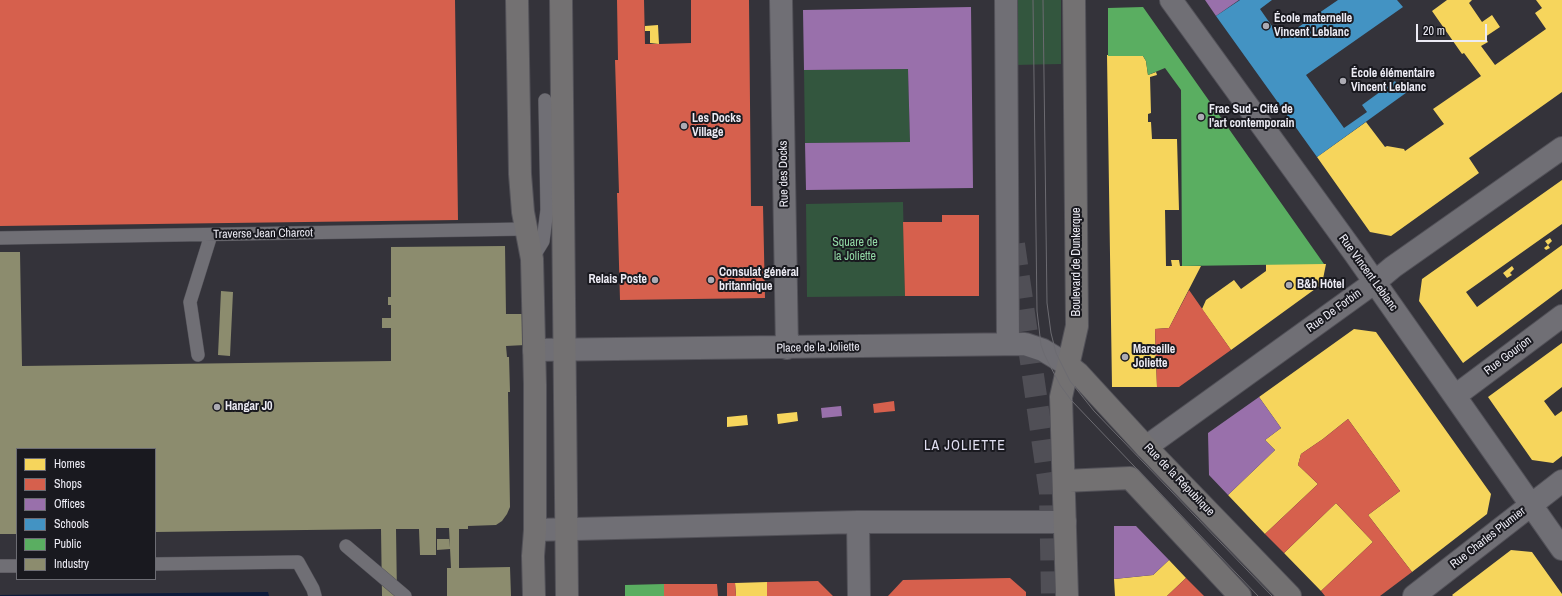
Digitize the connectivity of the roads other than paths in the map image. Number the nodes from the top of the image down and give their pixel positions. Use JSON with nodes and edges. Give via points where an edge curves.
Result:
{"nodes":[{"id":1,"x":517,"y":0,"type":"edge"},
{"id":2,"x":560,"y":0,"type":"edge"},
{"id":3,"x":781,"y":0,"type":"edge"},
{"id":4,"x":1006,"y":0,"type":"edge"},
{"id":5,"x":1074,"y":0,"type":"edge"},
{"id":6,"x":1171,"y":0,"type":"edge"},
{"id":7,"x":545,"y":100,"type":"dead end"},
{"id":8,"x":1562,"y":148,"type":"edge"},
{"id":9,"x":525,"y":229,"type":"junction"},
{"id":10,"x":211,"y":235,"type":"junction"},
{"id":11,"x":0,"y":238,"type":"edge"},
{"id":12,"x":532,"y":259,"type":"junction"},
{"id":13,"x":1375,"y":282,"type":"junction"},
{"id":14,"x":1562,"y":316,"type":"edge"},
{"id":15,"x":1008,"y":344,"type":"junction"},
{"id":16,"x":787,"y":348,"type":"junction"},
{"id":17,"x":534,"y":350,"type":"junction"},
{"id":18,"x":564,"y":350,"type":"junction"},
{"id":19,"x":198,"y":355,"type":"dead end"},
{"id":20,"x":1068,"y":365,"type":"junction"},
{"id":21,"x":1455,"y":396,"type":"junction"},
{"id":22,"x":1146,"y":447,"type":"junction"},
{"id":23,"x":1064,"y":480,"type":"junction"},
{"id":24,"x":1562,"y":481,"type":"edge"},
{"id":25,"x":1531,"y":505,"type":"junction"},
{"id":26,"x":858,"y":522,"type":"junction"},
{"id":27,"x":1065,"y":522,"type":"junction"},
{"id":28,"x":566,"y":529,"type":"junction"},
{"id":29,"x":535,"y":530,"type":"junction"},
{"id":30,"x":346,"y":546,"type":"dead end"},
{"id":31,"x":1562,"y":549,"type":"edge"},
{"id":32,"x":156,"y":564,"type":"edge"},
{"id":33,"x":0,"y":566,"type":"edge"},
{"id":34,"x":16,"y":566,"type":"edge"},
{"id":35,"x":315,"y":596,"type":"edge"},
{"id":36,"x":405,"y":596,"type":"edge"},
{"id":37,"x":534,"y":596,"type":"edge"},
{"id":38,"x":567,"y":596,"type":"edge"},
{"id":39,"x":859,"y":596,"type":"edge"},
{"id":40,"x":1067,"y":596,"type":"edge"},
{"id":41,"x":1240,"y":596,"type":"edge"},
{"id":42,"x":1290,"y":596,"type":"edge"},
{"id":43,"x":1414,"y":596,"type":"edge"}],
"edges":[{"from":1,"to":9,"type":"street","via":[[520,174]]},
{"from":2,"to":18,"type":"street"},
{"from":3,"to":16,"type":"street","name":"Rue des Docks"},
{"from":4,"to":15,"type":"street"},
{"from":5,"to":20,"type":"street","name":"Boulevard de Dunkerque","via":[[1077,326]]},
{"from":6,"to":13,"type":"street","name":"Rue Vincent Leblanc"},
{"from":7,"to":12,"type":"lane","via":[[547,210],[543,241]]},
{"from":8,"to":13,"type":"street","name":"Rue De Forbin"},
{"from":9,"to":10,"type":"lane","name":"Traverse Jean Charcot"},
{"from":9,"to":12,"type":"street"},
{"from":10,"to":11,"type":"lane","name":"Traverse Jean Charcot"},
{"from":10,"to":19,"type":"lane","via":[[190,302]]},
{"from":12,"to":17,"type":"street"},
{"from":13,"to":21,"type":"street","name":"Rue Vincent Leblanc"},
{"from":13,"to":22,"type":"street","name":"Rue De Forbin"},
{"from":14,"to":21,"type":"street","name":"Rue Gourjon"},
{"from":15,"to":16,"type":"street","name":"Place de la Joliette"},
{"from":15,"to":20,"type":"street","name":"Place de la Joliette","via":[[1025,344],[1038,348]]},
{"from":16,"to":18,"type":"street","name":"Place de la Joliette"},
{"from":17,"to":18,"type":"street","name":"Place de la Joliette"},
{"from":17,"to":29,"type":"street"},
{"from":18,"to":28,"type":"street"},
{"from":20,"to":22,"type":"street","name":"Rue de la République"},
{"from":20,"to":23,"type":"street","name":"Boulevard de Dunkerque","via":[[1061,397]]},
{"from":21,"to":25,"type":"street","name":"Rue Vincent Leblanc"},
{"from":22,"to":42,"type":"street","name":"Rue de la République"},
{"from":23,"to":27,"type":"street","name":"Boulevard de Dunkerque"},
{"from":23,"to":41,"type":"street","via":[[1130,478]]},
{"from":24,"to":25,"type":"street","name":"Rue Charles Plumier"},
{"from":25,"to":31,"type":"street","name":"Rue Vincent Leblanc"},
{"from":25,"to":43,"type":"street","name":"Rue Charles Plumier"},
{"from":26,"to":27,"type":"street"},
{"from":26,"to":28,"type":"street"},
{"from":26,"to":39,"type":"street"},
{"from":27,"to":40,"type":"street","name":"Boulevard de Dunkerque"},
{"from":28,"to":29,"type":"street"},
{"from":28,"to":38,"type":"street"},
{"from":29,"to":37,"type":"street"},
{"from":30,"to":36,"type":"lane"},
{"from":32,"to":35,"type":"lane","via":[[298,562]]},
{"from":33,"to":34,"type":"lane"}]}
